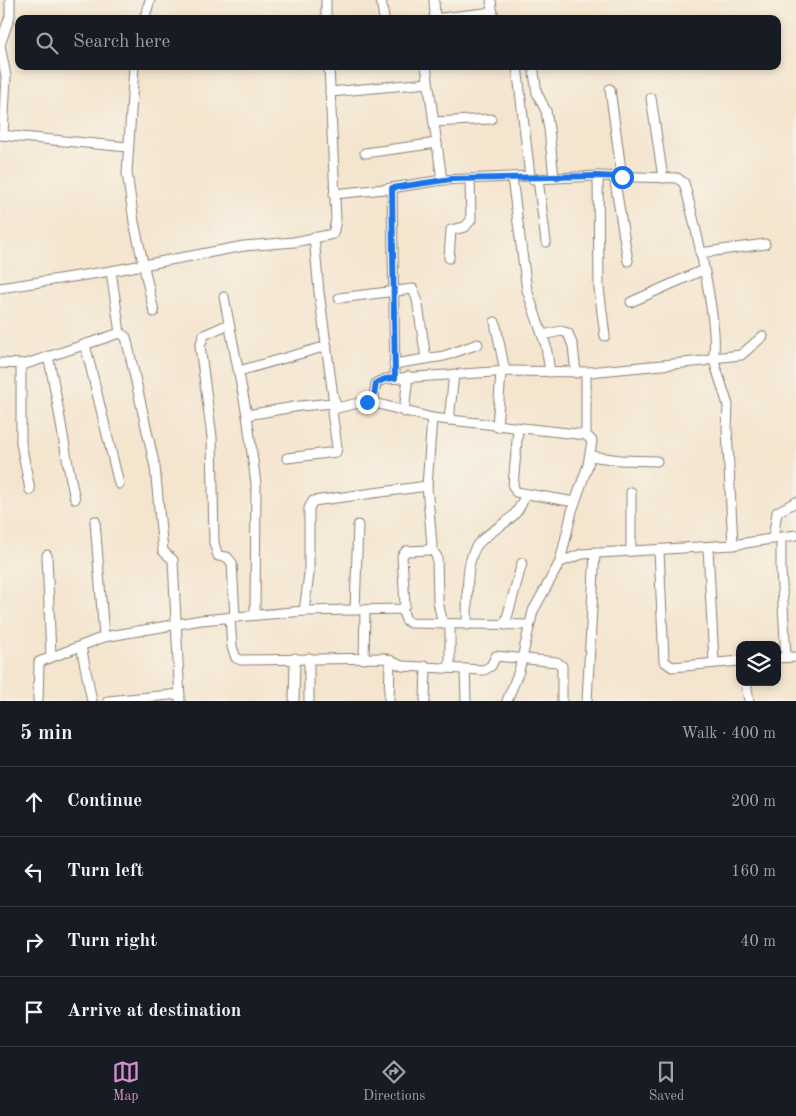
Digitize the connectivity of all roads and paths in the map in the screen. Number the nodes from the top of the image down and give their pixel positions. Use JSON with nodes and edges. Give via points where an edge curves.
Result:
{"nodes":[{"id":1,"x":10,"y":0,"type":"edge"},
{"id":2,"x":150,"y":0,"type":"edge"},
{"id":3,"x":326,"y":0,"type":"edge"},
{"id":4,"x":381,"y":0,"type":"edge"},
{"id":5,"x":434,"y":0,"type":"edge"},
{"id":6,"x":491,"y":0,"type":"edge"},
{"id":7,"x":145,"y":15,"type":"edge"},
{"id":8,"x":326,"y":15,"type":"edge"},
{"id":9,"x":383,"y":15,"type":"edge"},
{"id":10,"x":434,"y":15,"type":"edge"},
{"id":11,"x":493,"y":15,"type":"edge"},
{"id":12,"x":134,"y":70,"type":"edge"},
{"id":13,"x":329,"y":70,"type":"edge"},
{"id":14,"x":426,"y":70,"type":"edge"},
{"id":15,"x":517,"y":70,"type":"edge"},
{"id":16,"x":534,"y":70,"type":"edge"},
{"id":17,"x":428,"y":83,"type":"junction"},
{"id":18,"x":610,"y":89,"type":"dead end"},
{"id":19,"x":330,"y":92,"type":"junction"},
{"id":20,"x":652,"y":98,"type":"dead end"},
{"id":21,"x":491,"y":119,"type":"dead end"},
{"id":22,"x":434,"y":122,"type":"junction"},
{"id":23,"x":2,"y":135,"type":"edge"},
{"id":24,"x":437,"y":143,"type":"junction"},
{"id":25,"x":128,"y":147,"type":"junction"},
{"id":26,"x":365,"y":153,"type":"dead end"},
{"id":27,"x":598,"y":176,"type":"junction"},
{"id":28,"x":618,"y":177,"type":"junction"},
{"id":29,"x":512,"y":178,"type":"junction"},
{"id":30,"x":534,"y":178,"type":"junction"},
{"id":31,"x":554,"y":178,"type":"junction"},
{"id":32,"x":663,"y":178,"type":"junction"},
{"id":33,"x":470,"y":179,"type":"junction"},
{"id":34,"x":442,"y":180,"type":"junction"},
{"id":35,"x":392,"y":188,"type":"junction"},
{"id":36,"x":334,"y":194,"type":"junction"},
{"id":37,"x":314,"y":237,"type":"junction"},
{"id":38,"x":546,"y":242,"type":"dead end"},
{"id":39,"x":765,"y":244,"type":"dead end"},
{"id":40,"x":700,"y":253,"type":"junction"},
{"id":41,"x":449,"y":258,"type":"dead end"},
{"id":42,"x":628,"y":261,"type":"dead end"},
{"id":43,"x":145,"y":264,"type":"junction"},
{"id":44,"x":111,"y":270,"type":"junction"},
{"id":45,"x":703,"y":270,"type":"junction"},
{"id":46,"x":0,"y":288,"type":"edge"},
{"id":47,"x":393,"y":291,"type":"junction"},
{"id":48,"x":224,"y":297,"type":"dead end"},
{"id":49,"x":339,"y":298,"type":"dead end"},
{"id":50,"x":631,"y":302,"type":"dead end"},
{"id":51,"x":154,"y":312,"type":"dead end"},
{"id":52,"x":496,"y":322,"type":"dead end"},
{"id":53,"x":229,"y":324,"type":"junction"},
{"id":54,"x":120,"y":333,"type":"junction"},
{"id":55,"x":543,"y":335,"type":"junction"},
{"id":56,"x":605,"y":336,"type":"dead end"},
{"id":57,"x":763,"y":336,"type":"dead end"},
{"id":58,"x":85,"y":344,"type":"junction"},
{"id":59,"x":478,"y":344,"type":"dead end"},
{"id":60,"x":327,"y":346,"type":"junction"},
{"id":61,"x":48,"y":356,"type":"junction"},
{"id":62,"x":713,"y":358,"type":"junction"},
{"id":63,"x":426,"y":359,"type":"junction"},
{"id":64,"x":0,"y":363,"type":"edge"},
{"id":65,"x":20,"y":364,"type":"junction"},
{"id":66,"x":394,"y":364,"type":"junction"},
{"id":67,"x":239,"y":371,"type":"junction"},
{"id":68,"x":503,"y":372,"type":"junction"},
{"id":69,"x":550,"y":372,"type":"junction"},
{"id":70,"x":586,"y":372,"type":"junction"},
{"id":71,"x":576,"y":373,"type":"junction"},
{"id":72,"x":454,"y":374,"type":"junction"},
{"id":73,"x":408,"y":376,"type":"junction"},
{"id":74,"x":395,"y":378,"type":"junction"},
{"id":75,"x":373,"y":403,"type":"junction"},
{"id":76,"x":336,"y":405,"type":"junction"},
{"id":77,"x":404,"y":412,"type":"junction"},
{"id":78,"x":247,"y":415,"type":"junction"},
{"id":79,"x":432,"y":418,"type":"junction"},
{"id":80,"x":449,"y":420,"type":"junction"},
{"id":81,"x":497,"y":426,"type":"junction"},
{"id":82,"x":518,"y":429,"type":"junction"},
{"id":83,"x":586,"y":435,"type":"junction"},
{"id":84,"x":590,"y":456,"type":"junction"},
{"id":85,"x":287,"y":458,"type":"dead end"},
{"id":86,"x":657,"y":461,"type":"dead end"},
{"id":87,"x":119,"y":484,"type":"dead end"},
{"id":88,"x":428,"y":486,"type":"junction"},
{"id":89,"x":30,"y":490,"type":"dead end"},
{"id":90,"x":631,"y":492,"type":"dead end"},
{"id":91,"x":525,"y":494,"type":"junction"},
{"id":92,"x":75,"y":499,"type":"dead end"},
{"id":93,"x":575,"y":502,"type":"junction"},
{"id":94,"x":796,"y":502,"type":"edge"},
{"id":95,"x":95,"y":521,"type":"dead end"},
{"id":96,"x":358,"y":525,"type":"dead end"},
{"id":97,"x":796,"y":535,"type":"edge"},
{"id":98,"x":777,"y":538,"type":"junction"},
{"id":99,"x":734,"y":545,"type":"junction"},
{"id":100,"x":708,"y":547,"type":"junction"},
{"id":101,"x":431,"y":548,"type":"junction"},
{"id":102,"x":658,"y":550,"type":"junction"},
{"id":103,"x":631,"y":551,"type":"junction"},
{"id":104,"x":595,"y":552,"type":"junction"},
{"id":105,"x":47,"y":555,"type":"dead end"},
{"id":106,"x":560,"y":562,"type":"junction"},
{"id":107,"x":522,"y":563,"type":"dead end"},
{"id":108,"x":402,"y":609,"type":"junction"},
{"id":109,"x":360,"y":610,"type":"junction"},
{"id":110,"x":304,"y":611,"type":"junction"},
{"id":111,"x":255,"y":615,"type":"junction"},
{"id":112,"x":233,"y":617,"type":"junction"},
{"id":113,"x":447,"y":624,"type":"junction"},
{"id":114,"x":467,"y":624,"type":"junction"},
{"id":115,"x":175,"y":625,"type":"junction"},
{"id":116,"x":505,"y":625,"type":"junction"},
{"id":117,"x":528,"y":625,"type":"junction"},
{"id":118,"x":104,"y":638,"type":"junction"},
{"id":119,"x":81,"y":646,"type":"junction"},
{"id":120,"x":51,"y":657,"type":"junction"},
{"id":121,"x":796,"y":657,"type":"edge"},
{"id":122,"x":295,"y":658,"type":"junction"},
{"id":123,"x":309,"y":658,"type":"junction"},
{"id":124,"x":522,"y":658,"type":"junction"},
{"id":125,"x":782,"y":658,"type":"edge"},
{"id":126,"x":364,"y":659,"type":"junction"},
{"id":127,"x":390,"y":660,"type":"junction"},
{"id":128,"x":736,"y":661,"type":"edge"},
{"id":129,"x":714,"y":663,"type":"junction"},
{"id":130,"x":426,"y":666,"type":"junction"},
{"id":131,"x":450,"y":668,"type":"junction"},
{"id":132,"x":465,"y":669,"type":"junction"},
{"id":133,"x":747,"y":686,"type":"edge"},
{"id":134,"x":180,"y":697,"type":"edge"},
{"id":135,"x":38,"y":701,"type":"edge"},
{"id":136,"x":92,"y":701,"type":"edge"},
{"id":137,"x":108,"y":701,"type":"edge"},
{"id":138,"x":294,"y":701,"type":"edge"},
{"id":139,"x":309,"y":701,"type":"edge"},
{"id":140,"x":390,"y":701,"type":"edge"},
{"id":141,"x":425,"y":701,"type":"edge"},
{"id":142,"x":466,"y":701,"type":"edge"},
{"id":143,"x":507,"y":701,"type":"edge"},
{"id":144,"x":562,"y":701,"type":"edge"},
{"id":145,"x":588,"y":701,"type":"edge"},
{"id":146,"x":749,"y":701,"type":"edge"}],
"edges":[{"from":1,"to":23,"type":"street","via":[[10,16],[0,45],[6,76]]},
{"from":2,"to":7,"type":"street"},
{"from":3,"to":8,"type":"street"},
{"from":4,"to":9,"type":"street"},
{"from":5,"to":10,"type":"street"},
{"from":6,"to":11,"type":"street"},
{"from":12,"to":25,"type":"street"},
{"from":13,"to":19,"type":"street"},
{"from":14,"to":17,"type":"street"},
{"from":15,"to":30,"type":"street"},
{"from":16,"to":31,"type":"street","via":[[538,93],[546,111]]},
{"from":17,"to":19,"type":"street"},
{"from":17,"to":22,"type":"street"},
{"from":18,"to":28,"type":"street"},
{"from":19,"to":36,"type":"street"},
{"from":20,"to":32,"type":"street"},
{"from":21,"to":22,"type":"street"},
{"from":22,"to":24,"type":"street"},
{"from":23,"to":25,"type":"street"},
{"from":24,"to":26,"type":"street"},
{"from":24,"to":34,"type":"street"},
{"from":25,"to":43,"type":"street","via":[[134,222]]},
{"from":27,"to":28,"type":"street"},
{"from":27,"to":31,"type":"street"},
{"from":27,"to":56,"type":"street","via":[[598,288]]},
{"from":28,"to":32,"type":"street"},
{"from":28,"to":42,"type":"street"},
{"from":29,"to":30,"type":"street"},
{"from":29,"to":33,"type":"street"},
{"from":29,"to":55,"type":"street","via":[[527,290]]},
{"from":30,"to":31,"type":"street"},
{"from":30,"to":38,"type":"street"},
{"from":32,"to":40,"type":"street","via":[[681,179],[684,183]]},
{"from":33,"to":34,"type":"street"},
{"from":33,"to":41,"type":"street","via":[[471,220],[465,226],[451,230]]},
{"from":34,"to":35,"type":"street"},
{"from":35,"to":36,"type":"street"},
{"from":35,"to":47,"type":"street"},
{"from":36,"to":37,"type":"street","via":[[336,227],[333,234]]},
{"from":37,"to":43,"type":"street"},
{"from":37,"to":60,"type":"street"},
{"from":39,"to":40,"type":"street"},
{"from":40,"to":45,"type":"street"},
{"from":43,"to":44,"type":"street"},
{"from":43,"to":51,"type":"street"},
{"from":44,"to":46,"type":"street"},
{"from":44,"to":54,"type":"street"},
{"from":45,"to":50,"type":"street"},
{"from":45,"to":62,"type":"street","via":[[711,314]]},
{"from":47,"to":49,"type":"street"},
{"from":47,"to":63,"type":"street","via":[[415,291]]},
{"from":47,"to":66,"type":"street"},
{"from":48,"to":53,"type":"street"},
{"from":52,"to":68,"type":"street"},
{"from":53,"to":67,"type":"street"},
{"from":53,"to":112,"type":"street","via":[[204,335],[200,346],[212,438],[214,544],[218,556],[227,557],[232,563]]},
{"from":54,"to":58,"type":"street"},
{"from":54,"to":115,"type":"street","via":[[126,337],[155,467],[163,551],[173,560]]},
{"from":55,"to":69,"type":"street"},
{"from":55,"to":71,"type":"street","via":[[561,331],[568,333],[574,346]]},
{"from":57,"to":62,"type":"street","via":[[741,355]]},
{"from":58,"to":61,"type":"street"},
{"from":58,"to":87,"type":"street"},
{"from":59,"to":63,"type":"street"},
{"from":60,"to":67,"type":"street"},
{"from":60,"to":76,"type":"street"},
{"from":61,"to":65,"type":"street"},
{"from":61,"to":92,"type":"street"},
{"from":62,"to":70,"type":"street"},
{"from":62,"to":99,"type":"street","via":[[728,405]]},
{"from":63,"to":66,"type":"street"},
{"from":64,"to":65,"type":"street"},
{"from":65,"to":89,"type":"street","via":[[21,443]]},
{"from":66,"to":74,"type":"street"},
{"from":67,"to":78,"type":"street"},
{"from":68,"to":69,"type":"street"},
{"from":68,"to":72,"type":"street"},
{"from":68,"to":81,"type":"street"},
{"from":69,"to":71,"type":"street"},
{"from":70,"to":71,"type":"street"},
{"from":70,"to":83,"type":"street"},
{"from":72,"to":73,"type":"street"},
{"from":72,"to":80,"type":"street"},
{"from":73,"to":74,"type":"street"},
{"from":73,"to":77,"type":"street"},
{"from":74,"to":75,"type":"street","via":[[376,383]]},
{"from":75,"to":76,"type":"street"},
{"from":75,"to":77,"type":"street"},
{"from":76,"to":78,"type":"street","via":[[300,406]]},
{"from":76,"to":85,"type":"street","via":[[332,412],[336,452]]},
{"from":77,"to":79,"type":"street"},
{"from":78,"to":111,"type":"street","via":[[256,484]]},
{"from":79,"to":80,"type":"street"},
{"from":79,"to":88,"type":"street"},
{"from":80,"to":81,"type":"street"},
{"from":81,"to":82,"type":"street"},
{"from":82,"to":83,"type":"street"},
{"from":82,"to":91,"type":"street","via":[[513,486],[516,492]]},
{"from":83,"to":84,"type":"street","via":[[592,441]]},
{"from":84,"to":86,"type":"street"},
{"from":84,"to":93,"type":"street"},
{"from":88,"to":101,"type":"street"},
{"from":88,"to":110,"type":"street","via":[[313,501],[309,508],[309,574]]},
{"from":90,"to":103,"type":"street"},
{"from":91,"to":93,"type":"street"},
{"from":91,"to":114,"type":"street","via":[[518,512],[478,544],[472,555]]},
{"from":93,"to":106,"type":"street"},
{"from":94,"to":98,"type":"street","via":[[777,512]]},
{"from":95,"to":118,"type":"street"},
{"from":96,"to":109,"type":"street"},
{"from":97,"to":98,"type":"street"},
{"from":98,"to":99,"type":"street"},
{"from":98,"to":125,"type":"street"},
{"from":99,"to":100,"type":"street"},
{"from":100,"to":102,"type":"street"},
{"from":100,"to":129,"type":"street"},
{"from":101,"to":108,"type":"street","via":[[406,551],[402,556],[405,605]]},
{"from":101,"to":113,"type":"street","via":[[437,557],[438,602]]},
{"from":102,"to":103,"type":"street"},
{"from":102,"to":129,"type":"street","via":[[664,661],[672,667]]},
{"from":103,"to":104,"type":"street"},
{"from":104,"to":106,"type":"street"},
{"from":104,"to":145,"type":"street"},
{"from":105,"to":120,"type":"street"},
{"from":106,"to":117,"type":"street"},
{"from":107,"to":116,"type":"street"},
{"from":108,"to":109,"type":"street"},
{"from":108,"to":113,"type":"street","via":[[410,624]]},
{"from":109,"to":110,"type":"street"},
{"from":109,"to":126,"type":"street"},
{"from":110,"to":111,"type":"street"},
{"from":111,"to":112,"type":"street"},
{"from":112,"to":115,"type":"street"},
{"from":112,"to":122,"type":"street","via":[[232,648],[236,658]]},
{"from":113,"to":114,"type":"street"},
{"from":113,"to":131,"type":"street"},
{"from":114,"to":116,"type":"street"},
{"from":115,"to":118,"type":"street"},
{"from":115,"to":134,"type":"street"},
{"from":116,"to":117,"type":"street"},
{"from":117,"to":124,"type":"street"},
{"from":118,"to":119,"type":"street"},
{"from":119,"to":120,"type":"street"},
{"from":119,"to":136,"type":"street"},
{"from":120,"to":135,"type":"street","via":[[40,662]]},
{"from":121,"to":125,"type":"street"},
{"from":122,"to":123,"type":"street"},
{"from":122,"to":138,"type":"street"},
{"from":123,"to":126,"type":"street"},
{"from":123,"to":139,"type":"street"},
{"from":124,"to":132,"type":"street","via":[[496,656],[489,669]]},
{"from":124,"to":143,"type":"street"},
{"from":124,"to":144,"type":"street","via":[[557,662],[562,666]]},
{"from":126,"to":127,"type":"street"},
{"from":127,"to":130,"type":"street","via":[[402,666]]},
{"from":127,"to":140,"type":"street"},
{"from":128,"to":129,"type":"street"},
{"from":130,"to":131,"type":"street"},
{"from":130,"to":141,"type":"street"},
{"from":131,"to":132,"type":"street"},
{"from":132,"to":142,"type":"street"},
{"from":133,"to":146,"type":"street"},
{"from":134,"to":137,"type":"street"}]}
